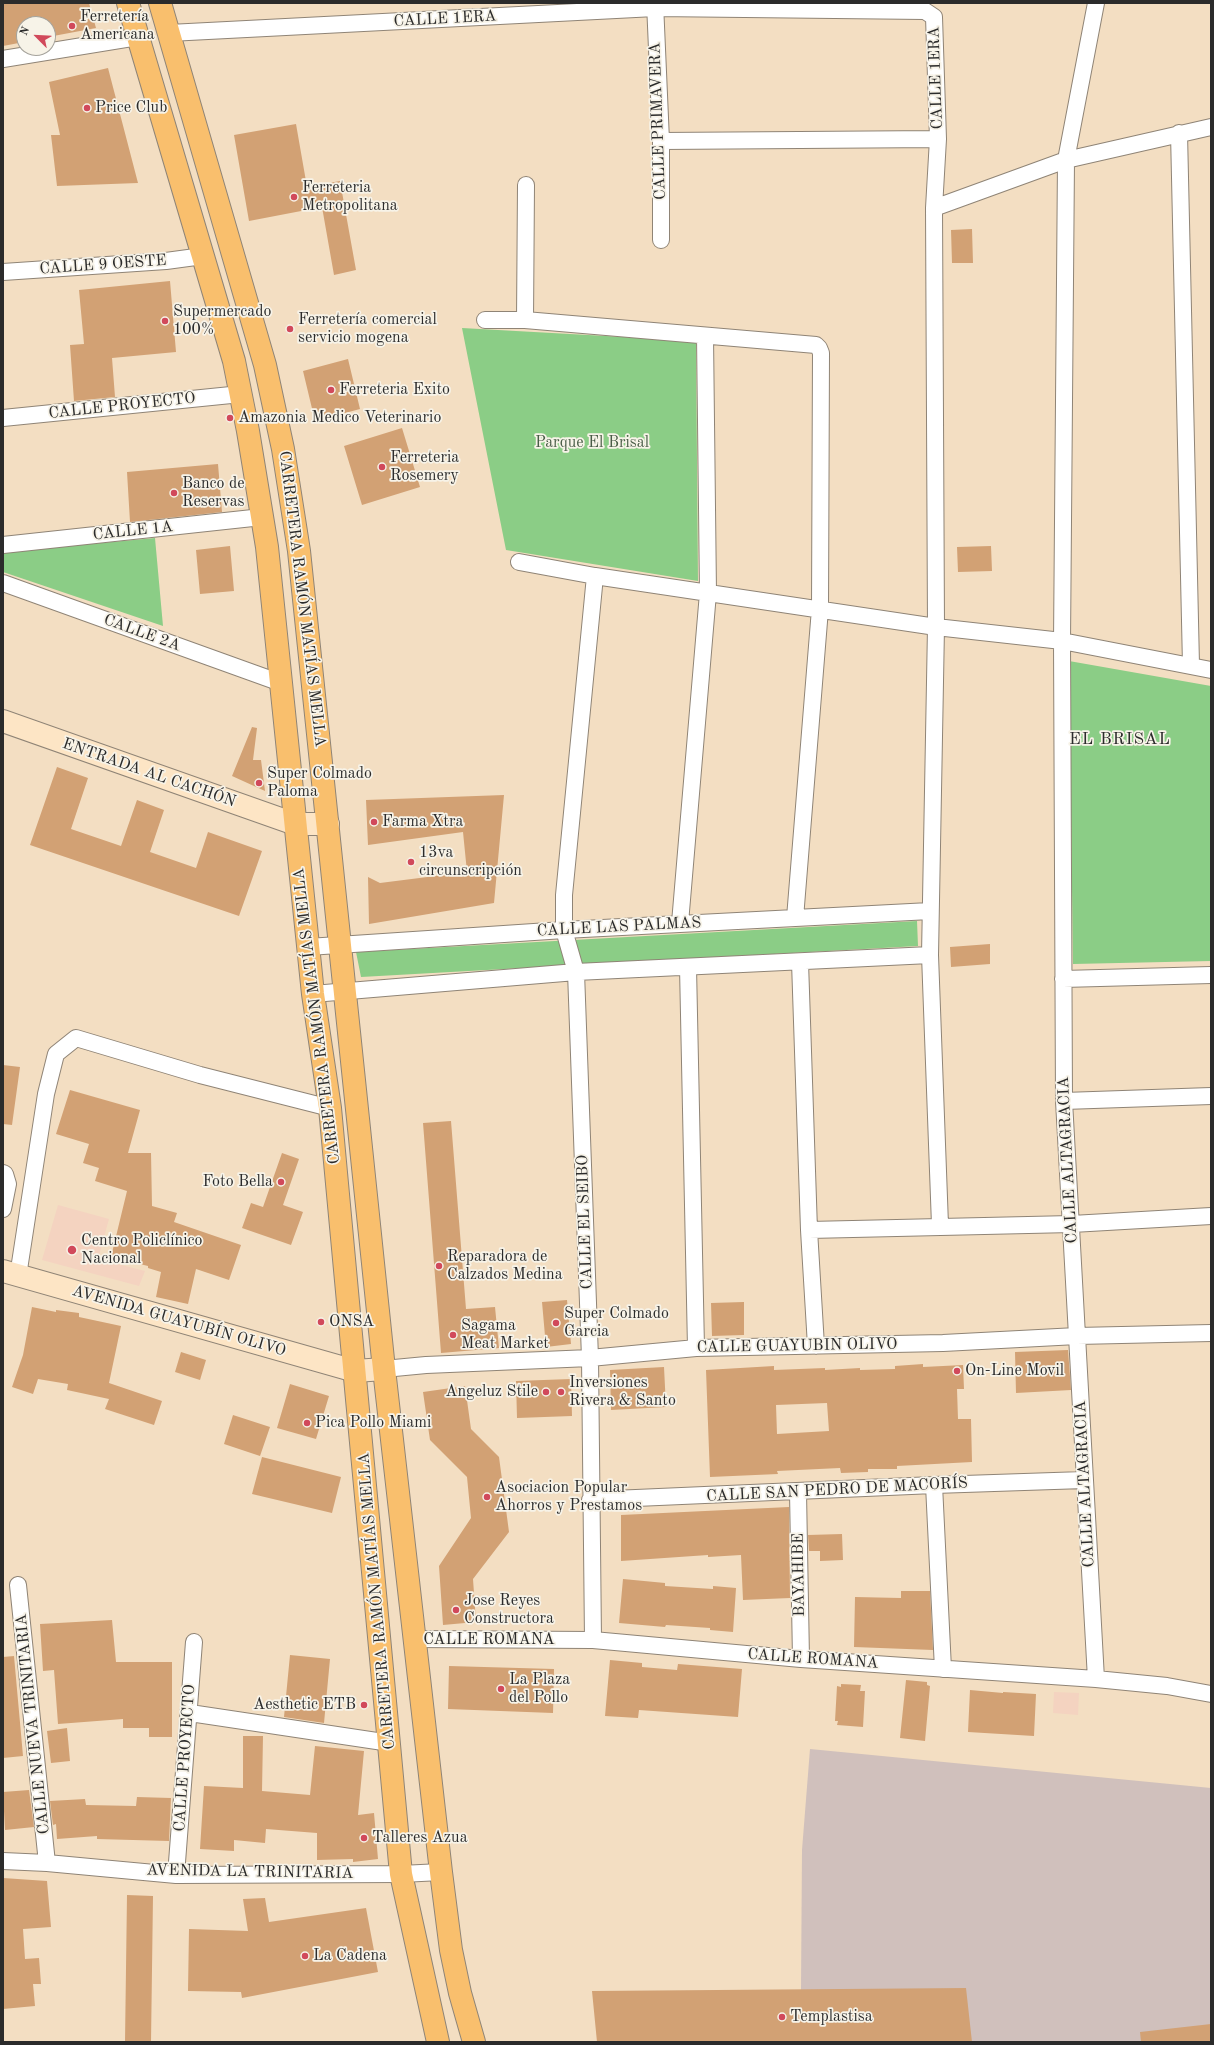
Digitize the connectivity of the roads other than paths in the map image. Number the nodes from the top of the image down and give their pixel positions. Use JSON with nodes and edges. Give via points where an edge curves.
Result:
{"nodes":[{"id":1,"x":128,"y":3,"type":"edge"},
{"id":2,"x":160,"y":3,"type":"edge"},
{"id":3,"x":1096,"y":3,"type":"edge"},
{"id":4,"x":655,"y":6,"type":"edge"},
{"id":5,"x":169,"y":33,"type":"junction"},
{"id":6,"x":138,"y":37,"type":"junction"},
{"id":7,"x":3,"y":58,"type":"edge"},
{"id":8,"x":1211,"y":127,"type":"edge"},
{"id":9,"x":1179,"y":133,"type":"junction"},
{"id":10,"x":938,"y":139,"type":"junction"},
{"id":11,"x":661,"y":141,"type":"junction"},
{"id":12,"x":1066,"y":160,"type":"junction"},
{"id":13,"x":526,"y":185,"type":"dead end"},
{"id":14,"x":934,"y":208,"type":"junction"},
{"id":15,"x":661,"y":240,"type":"dead end"},
{"id":16,"x":203,"y":256,"type":"junction"},
{"id":17,"x":3,"y":272,"type":"edge"},
{"id":18,"x":485,"y":320,"type":"dead end"},
{"id":19,"x":525,"y":320,"type":"junction"},
{"id":20,"x":705,"y":336,"type":"junction"},
{"id":21,"x":241,"y":394,"type":"junction"},
{"id":22,"x":3,"y":418,"type":"edge"},
{"id":23,"x":262,"y":517,"type":"junction"},
{"id":24,"x":3,"y":545,"type":"edge"},
{"id":25,"x":519,"y":562,"type":"dead end"},
{"id":26,"x":595,"y":576,"type":"junction"},
{"id":27,"x":3,"y":583,"type":"edge"},
{"id":28,"x":708,"y":593,"type":"junction"},
{"id":29,"x":820,"y":609,"type":"junction"},
{"id":30,"x":936,"y":627,"type":"junction"},
{"id":31,"x":1062,"y":641,"type":"junction"},
{"id":32,"x":1191,"y":665,"type":"junction"},
{"id":33,"x":1211,"y":670,"type":"edge"},
{"id":34,"x":281,"y":683,"type":"junction"},
{"id":35,"x":3,"y":721,"type":"edge"},
{"id":36,"x":295,"y":824,"type":"junction"},
{"id":37,"x":328,"y":824,"type":"junction"},
{"id":38,"x":930,"y":912,"type":"junction"},
{"id":39,"x":796,"y":918,"type":"junction"},
{"id":40,"x":680,"y":924,"type":"junction"},
{"id":41,"x":564,"y":930,"type":"junction"},
{"id":42,"x":340,"y":944,"type":"junction"},
{"id":43,"x":308,"y":947,"type":"junction"},
{"id":44,"x":930,"y":955,"type":"junction"},
{"id":45,"x":800,"y":962,"type":"junction"},
{"id":46,"x":688,"y":967,"type":"junction"},
{"id":47,"x":576,"y":972,"type":"junction"},
{"id":48,"x":1211,"y":975,"type":"edge"},
{"id":49,"x":1063,"y":979,"type":"junction"},
{"id":50,"x":346,"y":990,"type":"junction"},
{"id":51,"x":313,"y":994,"type":"junction"},
{"id":52,"x":1211,"y":1096,"type":"edge"},
{"id":53,"x":1064,"y":1101,"type":"junction"},
{"id":54,"x":330,"y":1108,"type":"junction"},
{"id":55,"x":3,"y":1172,"type":"edge"},
{"id":56,"x":3,"y":1209,"type":"edge"},
{"id":57,"x":1211,"y":1216,"type":"edge"},
{"id":58,"x":1072,"y":1224,"type":"junction"},
{"id":59,"x":940,"y":1225,"type":"junction"},
{"id":60,"x":809,"y":1230,"type":"junction"},
{"id":61,"x":10,"y":1274,"type":"edge"},
{"id":62,"x":1211,"y":1333,"type":"edge"},
{"id":63,"x":1077,"y":1336,"type":"junction"},
{"id":64,"x":816,"y":1346,"type":"junction"},
{"id":65,"x":696,"y":1348,"type":"junction"},
{"id":66,"x":590,"y":1358,"type":"junction"},
{"id":67,"x":384,"y":1369,"type":"junction"},
{"id":68,"x":355,"y":1371,"type":"junction"},
{"id":69,"x":1084,"y":1480,"type":"junction"},
{"id":70,"x":934,"y":1485,"type":"junction"},
{"id":71,"x":798,"y":1492,"type":"junction"},
{"id":72,"x":590,"y":1500,"type":"junction"},
{"id":73,"x":18,"y":1585,"type":"dead end"},
{"id":74,"x":413,"y":1640,"type":"junction"},
{"id":75,"x":593,"y":1640,"type":"junction"},
{"id":76,"x":194,"y":1642,"type":"dead end"},
{"id":77,"x":801,"y":1659,"type":"junction"},
{"id":78,"x":943,"y":1669,"type":"junction"},
{"id":79,"x":1096,"y":1679,"type":"junction"},
{"id":80,"x":1211,"y":1694,"type":"edge"},
{"id":81,"x":190,"y":1713,"type":"junction"},
{"id":82,"x":390,"y":1743,"type":"junction"},
{"id":83,"x":3,"y":1861,"type":"edge"},
{"id":84,"x":47,"y":1863,"type":"junction"},
{"id":85,"x":441,"y":1872,"type":"junction"},
{"id":86,"x":401,"y":1874,"type":"junction"},
{"id":87,"x":176,"y":1875,"type":"junction"},
{"id":88,"x":438,"y":2042,"type":"edge"},
{"id":89,"x":474,"y":2042,"type":"edge"}],
"edges":[{"from":1,"to":6,"type":"main road","name":"CARRETERA RAMÓN MATÍAS MELLA"},
{"from":2,"to":5,"type":"main road","name":"CARRETERA RAMÓN MATÍAS MELLA"},
{"from":3,"to":12,"type":"street","name":"CALLE ALTAGRACIA"},
{"from":4,"to":5,"type":"street","name":"CALLE 1ERA"},
{"from":4,"to":10,"type":"street","name":"CALLE 1ERA","via":[[925,11],[934,17],[936,29]]},
{"from":4,"to":11,"type":"street","name":"CALLE PRIMAVERA"},
{"from":5,"to":37,"type":"main road","name":"CARRETERA RAMÓN MATÍAS MELLA","via":[[265,365],[283,449],[299,551]]},
{"from":6,"to":7,"type":"street"},
{"from":6,"to":16,"type":"main road","name":"CARRETERA RAMÓN MATÍAS MELLA"},
{"from":8,"to":9,"type":"street"},
{"from":9,"to":12,"type":"street"},
{"from":9,"to":32,"type":"street"},
{"from":10,"to":11,"type":"street"},
{"from":10,"to":14,"type":"street","name":"CALLE 1ERA"},
{"from":11,"to":15,"type":"street","name":"CALLE PRIMAVERA"},
{"from":12,"to":14,"type":"street"},
{"from":12,"to":31,"type":"street","name":"CALLE ALTAGRACIA"},
{"from":13,"to":19,"type":"street"},
{"from":14,"to":30,"type":"street","name":"CALLE 1ERA"},
{"from":16,"to":17,"type":"street","name":"CALLE 9 OESTE","via":[[166,261]]},
{"from":16,"to":21,"type":"main road","name":"CARRETERA RAMÓN MATÍAS MELLA","via":[[234,361]]},
{"from":18,"to":19,"type":"street"},
{"from":19,"to":20,"type":"street"},
{"from":20,"to":28,"type":"street"},
{"from":20,"to":29,"type":"street","via":[[816,345],[820,348]]},
{"from":21,"to":22,"type":"street","name":"CALLE PROYECTO"},
{"from":21,"to":23,"type":"main road","name":"CARRETERA RAMÓN MATÍAS MELLA"},
{"from":23,"to":24,"type":"street","name":"CALLE 1A"},
{"from":23,"to":34,"type":"main road","name":"CARRETERA RAMÓN MATÍAS MELLA"},
{"from":25,"to":26,"type":"street"},
{"from":26,"to":28,"type":"street"},
{"from":26,"to":41,"type":"street","name":"CALLE EL SEIBO","via":[[564,895]]},
{"from":27,"to":34,"type":"street","name":"CALLE 2A"},
{"from":28,"to":29,"type":"street"},
{"from":28,"to":40,"type":"street"},
{"from":29,"to":30,"type":"street"},
{"from":29,"to":39,"type":"street"},
{"from":30,"to":31,"type":"street"},
{"from":30,"to":38,"type":"street","name":"CALLE 1ERA"},
{"from":31,"to":32,"type":"street"},
{"from":31,"to":49,"type":"street","name":"CALLE ALTAGRACIA"},
{"from":32,"to":33,"type":"street"},
{"from":34,"to":36,"type":"main road","name":"CARRETERA RAMÓN MATÍAS MELLA"},
{"from":35,"to":36,"type":"main road","name":"ENTRADA AL CACHÓN"},
{"from":36,"to":37,"type":"main road","name":"ENTRADA AL CACHÓN"},
{"from":36,"to":43,"type":"main road","name":"CARRETERA RAMÓN MATÍAS MELLA"},
{"from":37,"to":42,"type":"main road","name":"CARRETERA RAMÓN MATÍAS MELLA"},
{"from":38,"to":39,"type":"street","name":"CALLE LAS PALMAS"},
{"from":38,"to":44,"type":"street","name":"CALLE 1ERA"},
{"from":39,"to":40,"type":"street","name":"CALLE LAS PALMAS"},
{"from":40,"to":41,"type":"street","name":"CALLE LAS PALMAS"},
{"from":41,"to":42,"type":"street","name":"CALLE LAS PALMAS"},
{"from":41,"to":47,"type":"street","name":"CALLE EL SEIBO"},
{"from":42,"to":43,"type":"street","name":"CALLE LAS PALMAS"},
{"from":42,"to":50,"type":"main road","name":"CARRETERA RAMÓN MATÍAS MELLA"},
{"from":43,"to":51,"type":"main road","name":"CARRETERA RAMÓN MATÍAS MELLA"},
{"from":44,"to":45,"type":"street"},
{"from":44,"to":59,"type":"street","name":"CALLE 1ERA"},
{"from":45,"to":46,"type":"street"},
{"from":45,"to":60,"type":"street"},
{"from":46,"to":47,"type":"street"},
{"from":46,"to":65,"type":"street"},
{"from":47,"to":50,"type":"street"},
{"from":47,"to":66,"type":"street","name":"CALLE EL SEIBO"},
{"from":48,"to":49,"type":"street"},
{"from":49,"to":53,"type":"street","name":"CALLE ALTAGRACIA"},
{"from":50,"to":51,"type":"street"},
{"from":50,"to":67,"type":"main road","name":"CARRETERA RAMÓN MATÍAS MELLA"},
{"from":51,"to":54,"type":"main road","name":"CARRETERA RAMÓN MATÍAS MELLA"},
{"from":52,"to":53,"type":"street"},
{"from":53,"to":58,"type":"street","name":"CALLE ALTAGRACIA"},
{"from":54,"to":61,"type":"street","via":[[200,1075],[76,1038],[56,1054]]},
{"from":54,"to":68,"type":"main road","name":"CARRETERA RAMÓN MATÍAS MELLA","via":[[343,1266]]},
{"from":55,"to":56,"type":"street","via":[[8,1184]]},
{"from":57,"to":58,"type":"street"},
{"from":58,"to":59,"type":"street"},
{"from":58,"to":63,"type":"street","name":"CALLE ALTAGRACIA"},
{"from":59,"to":60,"type":"street"},
{"from":60,"to":64,"type":"street"},
{"from":61,"to":68,"type":"main road","name":"AVENIDA GUAYUBÍN OLIVO"},
{"from":62,"to":63,"type":"street","name":"CALLE GUAYUBIN OLIVO"},
{"from":63,"to":64,"type":"street","name":"CALLE GUAYUBIN OLIVO"},
{"from":63,"to":69,"type":"street","name":"CALLE ALTAGRACIA"},
{"from":64,"to":65,"type":"street","name":"CALLE GUAYUBIN OLIVO"},
{"from":65,"to":66,"type":"street","name":"CALLE GUAYUBIN OLIVO"},
{"from":66,"to":67,"type":"street","name":"CALLE GUAYUBIN OLIVO"},
{"from":66,"to":72,"type":"street","name":"CALLE EL SEIBO"},
{"from":67,"to":68,"type":"main road","name":"AVENIDA GUAYUBÍN OLIVO"},
{"from":67,"to":74,"type":"main road","name":"CARRETERA RAMÓN MATÍAS MELLA"},
{"from":68,"to":82,"type":"main road","name":"CARRETERA RAMÓN MATÍAS MELLA"},
{"from":69,"to":70,"type":"street","name":"CALLE SAN PEDRO DE MACORÍS"},
{"from":69,"to":79,"type":"street","name":"CALLE ALTAGRACIA"},
{"from":70,"to":71,"type":"street","name":"CALLE SAN PEDRO DE MACORÍS"},
{"from":70,"to":78,"type":"street"},
{"from":71,"to":72,"type":"street","name":"CALLE SAN PEDRO DE MACORÍS"},
{"from":71,"to":77,"type":"street","name":"BAYAHIBE"},
{"from":72,"to":75,"type":"street","name":"CALLE EL SEIBO"},
{"from":73,"to":84,"type":"street","name":"CALLE NUEVA TRINITARIA"},
{"from":74,"to":75,"type":"street","name":"CALLE ROMANA"},
{"from":74,"to":85,"type":"main road","name":"CARRETERA RAMÓN MATÍAS MELLA"},
{"from":75,"to":77,"type":"street","name":"CALLE ROMANA"},
{"from":76,"to":81,"type":"street","name":"CALLE PROYECTO"},
{"from":77,"to":78,"type":"street","name":"CALLE ROMANA"},
{"from":78,"to":79,"type":"street","name":"CALLE ROMANA"},
{"from":79,"to":80,"type":"street","name":"CALLE ROMANA","via":[[1167,1686]]},
{"from":81,"to":82,"type":"street"},
{"from":81,"to":87,"type":"street","name":"CALLE PROYECTO"},
{"from":82,"to":86,"type":"main road","name":"CARRETERA RAMÓN MATÍAS MELLA"},
{"from":83,"to":84,"type":"street","name":"AVENIDA LA TRINITARIA"},
{"from":84,"to":87,"type":"street","name":"AVENIDA LA TRINITARIA"},
{"from":85,"to":86,"type":"street","name":"AVENIDA LA TRINITARIA"},
{"from":85,"to":89,"type":"main road","name":"CARRETERA RAMÓN MATÍAS MELLA","via":[[460,1993]]},
{"from":86,"to":87,"type":"street","name":"AVENIDA LA TRINITARIA"},
{"from":86,"to":88,"type":"main road","name":"CARRETERA RAMÓN MATÍAS MELLA"}]}
